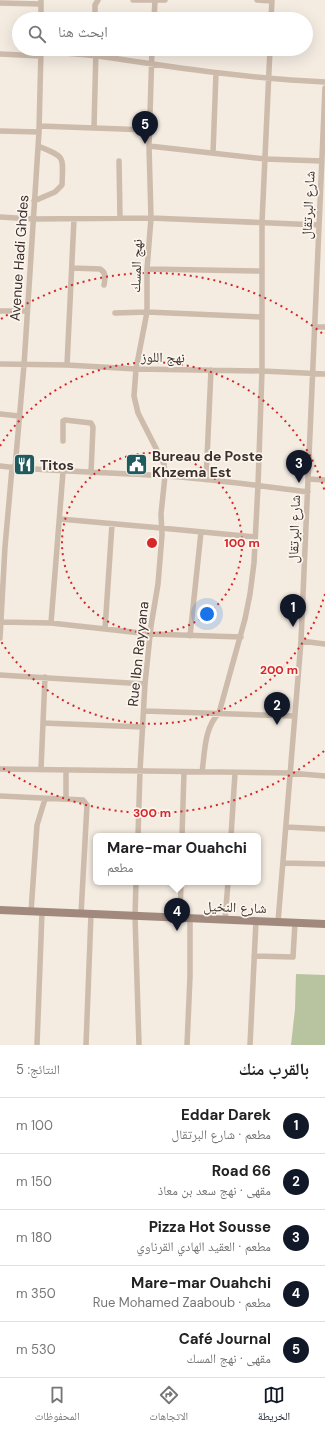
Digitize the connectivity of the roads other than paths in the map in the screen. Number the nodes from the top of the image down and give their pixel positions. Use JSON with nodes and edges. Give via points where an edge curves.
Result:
{"nodes":[{"id":1,"x":98,"y":0,"type":"edge"},
{"id":2,"x":133,"y":0,"type":"edge"},
{"id":3,"x":155,"y":0,"type":"edge"},
{"id":4,"x":165,"y":0,"type":"edge"},
{"id":5,"x":257,"y":0,"type":"edge"},
{"id":6,"x":272,"y":0,"type":"edge"},
{"id":7,"x":41,"y":2,"type":"edge"},
{"id":8,"x":0,"y":3,"type":"edge"},
{"id":9,"x":95,"y":12,"type":"edge"},
{"id":10,"x":154,"y":12,"type":"edge"},
{"id":11,"x":271,"y":12,"type":"edge"},
{"id":12,"x":12,"y":53,"type":"edge"},
{"id":13,"x":0,"y":54,"type":"edge"},
{"id":14,"x":41,"y":56,"type":"edge"},
{"id":15,"x":96,"y":56,"type":"joint"},
{"id":16,"x":152,"y":56,"type":"edge"},
{"id":17,"x":270,"y":56,"type":"edge"},
{"id":18,"x":151,"y":64,"type":"junction"},
{"id":19,"x":216,"y":73,"type":"junction"},
{"id":20,"x":269,"y":79,"type":"junction"},
{"id":21,"x":325,"y":82,"type":"edge"},
{"id":22,"x":325,"y":88,"type":"edge"},
{"id":23,"x":94,"y":128,"type":"junction"},
{"id":24,"x":39,"y":129,"type":"junction"},
{"id":25,"x":149,"y":130,"type":"junction"},
{"id":26,"x":0,"y":131,"type":"edge"},
{"id":27,"x":38,"y":146,"type":"junction"},
{"id":28,"x":149,"y":146,"type":"junction"},
{"id":29,"x":213,"y":153,"type":"junction"},
{"id":30,"x":265,"y":159,"type":"junction"},
{"id":31,"x":119,"y":161,"type":"dead end"},
{"id":32,"x":322,"y":161,"type":"junction"},
{"id":33,"x":323,"y":169,"type":"edge"},
{"id":34,"x":34,"y":201,"type":"junction"},
{"id":35,"x":0,"y":217,"type":"edge"},
{"id":36,"x":120,"y":217,"type":"junction"},
{"id":37,"x":151,"y":218,"type":"junction"},
{"id":38,"x":33,"y":219,"type":"junction"},
{"id":39,"x":74,"y":219,"type":"junction"},
{"id":40,"x":262,"y":222,"type":"junction"},
{"id":41,"x":320,"y":225,"type":"junction"},
{"id":42,"x":72,"y":268,"type":"junction"},
{"id":43,"x":147,"y":269,"type":"junction"},
{"id":44,"x":262,"y":271,"type":"junction"},
{"id":45,"x":104,"y":285,"type":"dead end"},
{"id":46,"x":0,"y":310,"type":"edge"},
{"id":47,"x":27,"y":311,"type":"junction"},
{"id":48,"x":147,"y":312,"type":"junction"},
{"id":49,"x":116,"y":313,"type":"dead end"},
{"id":50,"x":261,"y":317,"type":"junction"},
{"id":51,"x":315,"y":327,"type":"junction"},
{"id":52,"x":325,"y":327,"type":"edge"},
{"id":53,"x":0,"y":364,"type":"edge"},
{"id":54,"x":24,"y":365,"type":"junction"},
{"id":55,"x":67,"y":365,"type":"junction"},
{"id":56,"x":136,"y":369,"type":"junction"},
{"id":57,"x":211,"y":370,"type":"junction"},
{"id":58,"x":262,"y":371,"type":"junction"},
{"id":59,"x":313,"y":373,"type":"junction"},
{"id":60,"x":325,"y":374,"type":"edge"},
{"id":61,"x":0,"y":414,"type":"edge"},
{"id":62,"x":19,"y":416,"type":"junction"},
{"id":63,"x":62,"y":441,"type":"dead end"},
{"id":64,"x":0,"y":466,"type":"edge"},
{"id":65,"x":14,"y":468,"type":"junction"},
{"id":66,"x":63,"y":472,"type":"junction"},
{"id":67,"x":91,"y":473,"type":"junction"},
{"id":68,"x":165,"y":476,"type":"junction"},
{"id":69,"x":308,"y":479,"type":"junction"},
{"id":70,"x":206,"y":480,"type":"junction"},
{"id":71,"x":325,"y":480,"type":"edge"},
{"id":72,"x":258,"y":485,"type":"junction"},
{"id":73,"x":308,"y":492,"type":"junction"},
{"id":74,"x":60,"y":519,"type":"junction"},
{"id":75,"x":112,"y":524,"type":"junction"},
{"id":76,"x":161,"y":528,"type":"junction"},
{"id":77,"x":201,"y":532,"type":"junction"},
{"id":78,"x":255,"y":537,"type":"junction"},
{"id":79,"x":2,"y":547,"type":"edge"},
{"id":80,"x":1,"y":622,"type":"edge"},
{"id":81,"x":51,"y":623,"type":"junction"},
{"id":82,"x":105,"y":629,"type":"junction"},
{"id":83,"x":150,"y":634,"type":"junction"},
{"id":84,"x":190,"y":636,"type":"junction"},
{"id":85,"x":0,"y":638,"type":"edge"},
{"id":86,"x":241,"y":638,"type":"junction"},
{"id":87,"x":301,"y":641,"type":"junction"},
{"id":88,"x":325,"y":644,"type":"edge"},
{"id":89,"x":0,"y":675,"type":"edge"},
{"id":90,"x":45,"y":677,"type":"junction"},
{"id":91,"x":145,"y":684,"type":"junction"},
{"id":92,"x":144,"y":711,"type":"junction"},
{"id":93,"x":219,"y":713,"type":"junction"},
{"id":94,"x":295,"y":716,"type":"junction"},
{"id":95,"x":43,"y":723,"type":"junction"},
{"id":96,"x":143,"y":728,"type":"junction"},
{"id":97,"x":0,"y":769,"type":"edge"},
{"id":98,"x":41,"y":770,"type":"junction"},
{"id":99,"x":66,"y":770,"type":"junction"},
{"id":100,"x":140,"y":771,"type":"junction"},
{"id":101,"x":184,"y":772,"type":"junction"},
{"id":102,"x":202,"y":772,"type":"junction"},
{"id":103,"x":235,"y":773,"type":"junction"},
{"id":104,"x":290,"y":773,"type":"junction"},
{"id":105,"x":325,"y":776,"type":"edge"},
{"id":106,"x":0,"y":796,"type":"edge"},
{"id":107,"x":45,"y":799,"type":"junction"},
{"id":108,"x":66,"y":799,"type":"junction"},
{"id":109,"x":286,"y":827,"type":"junction"},
{"id":110,"x":325,"y":829,"type":"edge"},
{"id":111,"x":138,"y":833,"type":"edge"},
{"id":112,"x":182,"y":833,"type":"edge"},
{"id":113,"x":231,"y":833,"type":"edge"},
{"id":114,"x":283,"y":863,"type":"junction"},
{"id":115,"x":325,"y":864,"type":"edge"},
{"id":116,"x":136,"y":885,"type":"edge"},
{"id":117,"x":181,"y":885,"type":"edge"},
{"id":118,"x":228,"y":885,"type":"edge"},
{"id":119,"x":0,"y":910,"type":"edge"},
{"id":120,"x":31,"y":912,"type":"junction"},
{"id":121,"x":42,"y":912,"type":"junction"},
{"id":122,"x":81,"y":914,"type":"junction"},
{"id":123,"x":90,"y":914,"type":"junction"},
{"id":124,"x":135,"y":916,"type":"junction"},
{"id":125,"x":180,"y":918,"type":"junction"},
{"id":126,"x":190,"y":918,"type":"junction"},
{"id":127,"x":225,"y":920,"type":"junction"},
{"id":128,"x":256,"y":921,"type":"junction"},
{"id":129,"x":278,"y":922,"type":"junction"},
{"id":130,"x":295,"y":923,"type":"junction"},
{"id":131,"x":325,"y":924,"type":"edge"},
{"id":132,"x":254,"y":956,"type":"junction"},
{"id":133,"x":37,"y":1045,"type":"edge"},
{"id":134,"x":86,"y":1045,"type":"edge"},
{"id":135,"x":138,"y":1045,"type":"edge"},
{"id":136,"x":187,"y":1045,"type":"edge"},
{"id":137,"x":250,"y":1045,"type":"edge"}],
"edges":[{"from":1,"to":9,"type":"street"},
{"from":2,"to":3,"type":"street"},
{"from":3,"to":4,"type":"street"},
{"from":3,"to":10,"type":"street"},
{"from":5,"to":6,"type":"street"},
{"from":6,"to":11,"type":"street"},
{"from":7,"to":8,"type":"street"},
{"from":12,"to":13,"type":"street"},
{"from":14,"to":24,"type":"street","name":"Avenue Hadi Ghdes"},
{"from":15,"to":18,"type":"street"},
{"from":15,"to":23,"type":"street"},
{"from":16,"to":18,"type":"street","name":"نهج المسك"},
{"from":17,"to":20,"type":"street"},
{"from":18,"to":19,"type":"street"},
{"from":18,"to":25,"type":"street","name":"نهج المسك"},
{"from":19,"to":20,"type":"street"},
{"from":19,"to":29,"type":"street"},
{"from":20,"to":21,"type":"street"},
{"from":20,"to":30,"type":"street"},
{"from":22,"to":32,"type":"street","name":"شارع البرتقال"},
{"from":23,"to":24,"type":"street"},
{"from":23,"to":25,"type":"street"},
{"from":24,"to":26,"type":"street"},
{"from":24,"to":27,"type":"street","name":"Avenue Hadi Ghdes"},
{"from":25,"to":28,"type":"street","name":"نهج المسك"},
{"from":27,"to":34,"type":"street","name":"Avenue Hadi Ghdes"},
{"from":27,"to":34,"type":"street","via":[[60,156],[63,161],[62,185],[55,192]]},
{"from":28,"to":29,"type":"street"},
{"from":28,"to":37,"type":"street","name":"نهج المسك"},
{"from":29,"to":30,"type":"street"},
{"from":30,"to":32,"type":"street"},
{"from":30,"to":40,"type":"street"},
{"from":31,"to":36,"type":"street"},
{"from":32,"to":33,"type":"street","name":"شارع البرتقال"},
{"from":33,"to":41,"type":"street","name":"شارع البرتقال"},
{"from":34,"to":38,"type":"street","name":"Avenue Hadi Ghdes"},
{"from":35,"to":38,"type":"street"},
{"from":36,"to":37,"type":"street"},
{"from":36,"to":39,"type":"street"},
{"from":37,"to":40,"type":"street"},
{"from":37,"to":43,"type":"street","name":"نهج المسك"},
{"from":38,"to":39,"type":"street"},
{"from":38,"to":47,"type":"street","name":"Avenue Hadi Ghdes"},
{"from":39,"to":42,"type":"street"},
{"from":40,"to":41,"type":"street"},
{"from":40,"to":44,"type":"street"},
{"from":41,"to":51,"type":"street","name":"شارع البرتقال"},
{"from":42,"to":45,"type":"street","via":[[104,271]]},
{"from":42,"to":55,"type":"street"},
{"from":43,"to":44,"type":"street"},
{"from":43,"to":48,"type":"street","name":"نهج المسك"},
{"from":44,"to":50,"type":"street"},
{"from":46,"to":47,"type":"street"},
{"from":47,"to":54,"type":"street","name":"Avenue Hadi Ghdes"},
{"from":48,"to":49,"type":"street"},
{"from":48,"to":50,"type":"street"},
{"from":48,"to":56,"type":"street","name":"نهج المسك"},
{"from":50,"to":58,"type":"street"},
{"from":51,"to":52,"type":"street"},
{"from":51,"to":59,"type":"street","name":"شارع البرتقال"},
{"from":53,"to":54,"type":"street","name":"نهج اللوز"},
{"from":54,"to":55,"type":"street","name":"نهج اللوز"},
{"from":54,"to":62,"type":"street","name":"Avenue Hadi Ghdes"},
{"from":55,"to":56,"type":"street","name":"نهج اللوز"},
{"from":56,"to":57,"type":"street","name":"نهج اللوز"},
{"from":56,"to":68,"type":"street","name":"نهج المسك","via":[[134,396],[138,413],[164,464]]},
{"from":57,"to":58,"type":"street","name":"نهج اللوز"},
{"from":57,"to":70,"type":"street"},
{"from":58,"to":59,"type":"street","name":"نهج اللوز"},
{"from":58,"to":72,"type":"street"},
{"from":59,"to":60,"type":"street","name":"نهج اللوز"},
{"from":59,"to":69,"type":"street","name":"شارع البرتقال"},
{"from":61,"to":62,"type":"street"},
{"from":62,"to":65,"type":"street","name":"Avenue Hadi Ghdes"},
{"from":63,"to":67,"type":"street","via":[[63,421],[91,423]]},
{"from":64,"to":65,"type":"street"},
{"from":65,"to":66,"type":"street"},
{"from":65,"to":79,"type":"street","name":"Avenue Hadi Ghdes"},
{"from":66,"to":67,"type":"street"},
{"from":66,"to":74,"type":"street"},
{"from":67,"to":68,"type":"street"},
{"from":68,"to":70,"type":"street"},
{"from":68,"to":76,"type":"street","name":"Rue Ibn Rayyana","via":[[160,514]]},
{"from":69,"to":71,"type":"street"},
{"from":69,"to":73,"type":"street","name":"شارع البرتقال"},
{"from":70,"to":72,"type":"street"},
{"from":72,"to":73,"type":"street"},
{"from":72,"to":78,"type":"street"},
{"from":73,"to":87,"type":"street","name":"شارع البرتقال"},
{"from":74,"to":75,"type":"street"},
{"from":74,"to":81,"type":"street"},
{"from":75,"to":76,"type":"street"},
{"from":75,"to":82,"type":"street"},
{"from":76,"to":77,"type":"street"},
{"from":76,"to":83,"type":"street","name":"Rue Ibn Rayyana","via":[[158,584]]},
{"from":77,"to":78,"type":"street"},
{"from":77,"to":84,"type":"street"},
{"from":78,"to":86,"type":"street","via":[[250,594]]},
{"from":79,"to":80,"type":"street","name":"Avenue Hadi Ghdes"},
{"from":80,"to":81,"type":"street"},
{"from":80,"to":85,"type":"street","name":"Avenue Hadi Ghdes"},
{"from":81,"to":82,"type":"street"},
{"from":82,"to":83,"type":"street"},
{"from":83,"to":84,"type":"street"},
{"from":83,"to":91,"type":"street","name":"Rue Ibn Rayyana"},
{"from":84,"to":86,"type":"street"},
{"from":86,"to":93,"type":"street"},
{"from":87,"to":88,"type":"street"},
{"from":87,"to":94,"type":"street","name":"شارع البرتقال"},
{"from":89,"to":90,"type":"street"},
{"from":90,"to":91,"type":"street"},
{"from":90,"to":95,"type":"street"},
{"from":91,"to":92,"type":"street","name":"Rue Ibn Rayyana"},
{"from":92,"to":93,"type":"street"},
{"from":92,"to":96,"type":"street","name":"Rue Ibn Rayyana"},
{"from":93,"to":94,"type":"street"},
{"from":93,"to":102,"type":"street","via":[[209,729]]},
{"from":94,"to":104,"type":"street","name":"شارع البرتقال"},
{"from":95,"to":96,"type":"street"},
{"from":95,"to":98,"type":"street"},
{"from":96,"to":100,"type":"street","name":"Rue Ibn Rayyana"},
{"from":97,"to":98,"type":"street"},
{"from":98,"to":99,"type":"street"},
{"from":99,"to":100,"type":"street"},
{"from":99,"to":108,"type":"street"},
{"from":100,"to":101,"type":"street"},
{"from":100,"to":111,"type":"street","name":"Rue Ibn Rayyana"},
{"from":101,"to":102,"type":"street"},
{"from":101,"to":112,"type":"street"},
{"from":102,"to":103,"type":"street"},
{"from":103,"to":104,"type":"street"},
{"from":103,"to":113,"type":"street"},
{"from":104,"to":105,"type":"street"},
{"from":104,"to":109,"type":"street","name":"شارع البرتقال"},
{"from":106,"to":107,"type":"street"},
{"from":107,"to":108,"type":"street"},
{"from":107,"to":120,"type":"street","via":[[37,825]]},
{"from":108,"to":122,"type":"street","via":[[83,800],[87,805]]},
{"from":109,"to":110,"type":"street"},
{"from":109,"to":114,"type":"street","name":"شارع البرتقال"},
{"from":114,"to":115,"type":"street"},
{"from":114,"to":129,"type":"street","name":"شارع البرتقال"},
{"from":116,"to":124,"type":"street"},
{"from":117,"to":125,"type":"street"},
{"from":118,"to":127,"type":"street"},
{"from":119,"to":120,"type":"street","name":"شارع النخيل"},
{"from":120,"to":121,"type":"street","name":"شارع النخيل"},
{"from":121,"to":122,"type":"street","name":"شارع النخيل"},
{"from":121,"to":133,"type":"street"},
{"from":122,"to":123,"type":"street","name":"شارع النخيل"},
{"from":123,"to":124,"type":"street","name":"شارع النخيل"},
{"from":123,"to":134,"type":"street"},
{"from":124,"to":125,"type":"street","name":"شارع النخيل"},
{"from":124,"to":135,"type":"street"},
{"from":125,"to":126,"type":"street","name":"شارع النخيل"},
{"from":126,"to":127,"type":"street","name":"شارع النخيل"},
{"from":126,"to":136,"type":"street"},
{"from":127,"to":128,"type":"street","name":"شارع النخيل"},
{"from":128,"to":129,"type":"street","name":"شارع النخيل"},
{"from":128,"to":132,"type":"street"},
{"from":129,"to":130,"type":"street","name":"شارع النخيل"},
{"from":130,"to":131,"type":"street","name":"شارع النخيل"},
{"from":130,"to":132,"type":"street","via":[[293,957]]},
{"from":132,"to":137,"type":"street"}]}
